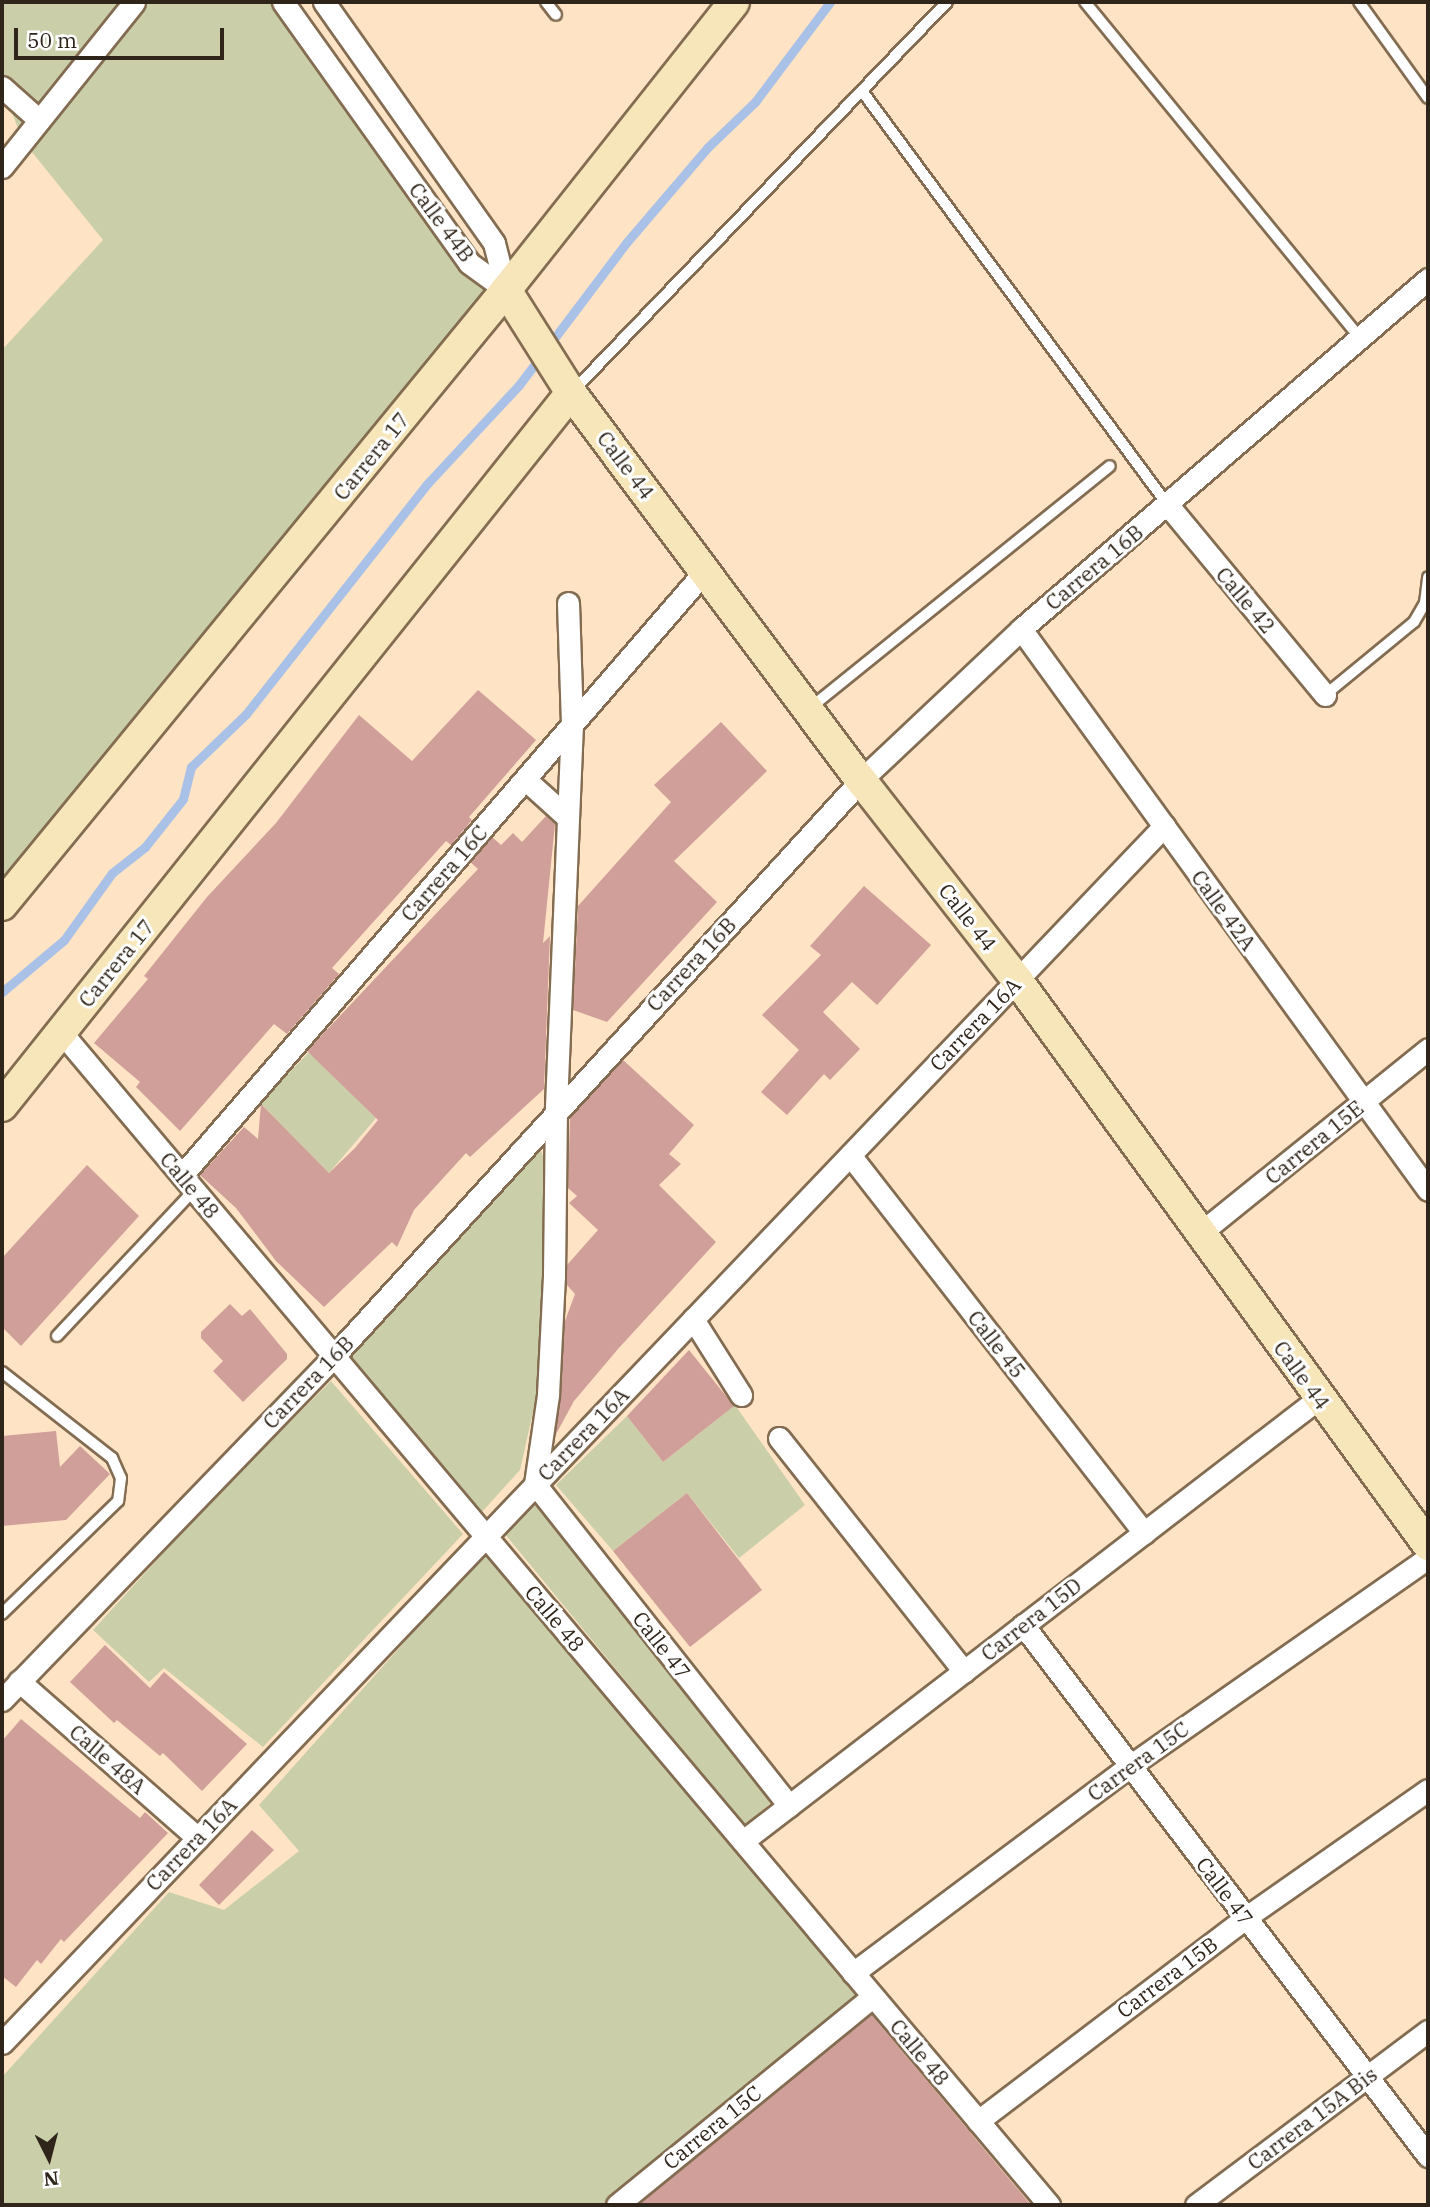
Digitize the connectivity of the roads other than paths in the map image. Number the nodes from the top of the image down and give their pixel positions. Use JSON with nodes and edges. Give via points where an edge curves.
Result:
{"nodes":[{"id":1,"x":134,"y":2,"type":"edge"},
{"id":2,"x":283,"y":2,"type":"edge"},
{"id":3,"x":324,"y":2,"type":"edge"},
{"id":4,"x":546,"y":2,"type":"edge"},
{"id":5,"x":734,"y":2,"type":"edge"},
{"id":6,"x":947,"y":2,"type":"edge"},
{"id":7,"x":1085,"y":2,"type":"edge"},
{"id":8,"x":1359,"y":2,"type":"edge"},
{"id":9,"x":556,"y":15,"type":"dead end"},
{"id":10,"x":2,"y":88,"type":"edge"},
{"id":11,"x":862,"y":90,"type":"junction"},
{"id":12,"x":1428,"y":98,"type":"edge"},
{"id":13,"x":39,"y":120,"type":"junction"},
{"id":14,"x":2,"y":167,"type":"edge"},
{"id":15,"x":460,"y":195,"type":"junction"},
{"id":16,"x":435,"y":215,"type":"junction"},
{"id":17,"x":1428,"y":279,"type":"edge"},
{"id":18,"x":506,"y":290,"type":"junction"},
{"id":19,"x":1361,"y":339,"type":"junction"},
{"id":20,"x":568,"y":387,"type":"junction"},
{"id":21,"x":1110,"y":466,"type":"dead end"},
{"id":22,"x":1167,"y":504,"type":"junction"},
{"id":23,"x":705,"y":572,"type":"junction"},
{"id":24,"x":1428,"y":577,"type":"edge"},
{"id":25,"x":568,"y":603,"type":"dead end"},
{"id":26,"x":1021,"y":629,"type":"junction"},
{"id":27,"x":1325,"y":695,"type":"joint"},
{"id":28,"x":808,"y":710,"type":"junction"},
{"id":29,"x":572,"y":724,"type":"junction"},
{"id":30,"x":526,"y":780,"type":"junction"},
{"id":31,"x":861,"y":780,"type":"junction"},
{"id":32,"x":567,"y":817,"type":"junction"},
{"id":33,"x":1164,"y":826,"type":"junction"},
{"id":34,"x":2,"y":905,"type":"edge"},
{"id":35,"x":1017,"y":980,"type":"junction"},
{"id":36,"x":61,"y":1032,"type":"junction"},
{"id":37,"x":1428,"y":1049,"type":"edge"},
{"id":38,"x":1363,"y":1102,"type":"junction"},
{"id":39,"x":2,"y":1106,"type":"edge"},
{"id":40,"x":556,"y":1110,"type":"junction"},
{"id":41,"x":850,"y":1155,"type":"junction"},
{"id":42,"x":188,"y":1182,"type":"junction"},
{"id":43,"x":1428,"y":1190,"type":"edge"},
{"id":44,"x":1199,"y":1234,"type":"junction"},
{"id":45,"x":693,"y":1319,"type":"junction"},
{"id":46,"x":57,"y":1336,"type":"dead end"},
{"id":47,"x":334,"y":1356,"type":"junction"},
{"id":48,"x":2,"y":1372,"type":"edge"},
{"id":49,"x":741,"y":1395,"type":"dead end"},
{"id":50,"x":1319,"y":1398,"type":"junction"},
{"id":51,"x":779,"y":1438,"type":"dead end"},
{"id":52,"x":535,"y":1484,"type":"junction"},
{"id":53,"x":1424,"y":1532,"type":"edge"},
{"id":54,"x":1144,"y":1533,"type":"junction"},
{"id":55,"x":484,"y":1534,"type":"junction"},
{"id":56,"x":1428,"y":1558,"type":"edge"},
{"id":57,"x":2,"y":1614,"type":"edge"},
{"id":58,"x":1023,"y":1625,"type":"junction"},
{"id":59,"x":964,"y":1671,"type":"junction"},
{"id":60,"x":19,"y":1681,"type":"junction"},
{"id":61,"x":2,"y":1700,"type":"edge"},
{"id":62,"x":1131,"y":1765,"type":"junction"},
{"id":63,"x":1428,"y":1790,"type":"edge"},
{"id":64,"x":789,"y":1806,"type":"junction"},
{"id":65,"x":198,"y":1838,"type":"junction"},
{"id":66,"x":743,"y":1841,"type":"junction"},
{"id":67,"x":1245,"y":1918,"type":"junction"},
{"id":68,"x":853,"y":1973,"type":"junction"},
{"id":69,"x":873,"y":1996,"type":"junction"},
{"id":70,"x":1428,"y":2031,"type":"edge"},
{"id":71,"x":2,"y":2043,"type":"edge"},
{"id":72,"x":1367,"y":2077,"type":"junction"},
{"id":73,"x":978,"y":2121,"type":"junction"},
{"id":74,"x":1428,"y":2156,"type":"edge"},
{"id":75,"x":617,"y":2205,"type":"edge"},
{"id":76,"x":1049,"y":2205,"type":"edge"},
{"id":77,"x":1195,"y":2205,"type":"edge"}],
"edges":[{"from":1,"to":13,"type":"street"},
{"from":2,"to":16,"type":"street","name":"Calle 44B"},
{"from":3,"to":15,"type":"street","name":"Calle 44B"},
{"from":4,"to":9,"type":"lane"},
{"from":5,"to":18,"type":"street","name":"Carrera 17"},
{"from":6,"to":11,"type":"lane"},
{"from":7,"to":19,"type":"lane"},
{"from":8,"to":12,"type":"lane"},
{"from":10,"to":13,"type":"street"},
{"from":11,"to":20,"type":"lane"},
{"from":11,"to":22,"type":"lane"},
{"from":13,"to":14,"type":"street"},
{"from":15,"to":16,"type":"street"},
{"from":15,"to":18,"type":"street","name":"Calle 44B","via":[[494,243]]},
{"from":16,"to":18,"type":"street","name":"Calle 44B","via":[[469,262]]},
{"from":17,"to":19,"type":"street","name":"Carrera 16B"},
{"from":18,"to":20,"type":"street","name":"Calle 44"},
{"from":18,"to":34,"type":"street","name":"Carrera 17"},
{"from":19,"to":22,"type":"street","name":"Carrera 16B"},
{"from":20,"to":23,"type":"street","name":"Calle 44"},
{"from":20,"to":36,"type":"street","name":"Carrera 17"},
{"from":21,"to":28,"type":"lane"},
{"from":22,"to":26,"type":"street","name":"Carrera 16B"},
{"from":22,"to":27,"type":"street","name":"Calle 42"},
{"from":23,"to":28,"type":"street","name":"Calle 44"},
{"from":23,"to":29,"type":"street","name":"Carrera 16C"},
{"from":24,"to":27,"type":"lane","via":[[1425,603],[1414,622]]},
{"from":25,"to":29,"type":"street"},
{"from":26,"to":31,"type":"street","name":"Carrera 16B"},
{"from":26,"to":33,"type":"street","name":"Calle 42A"},
{"from":28,"to":31,"type":"street","name":"Calle 44"},
{"from":29,"to":30,"type":"street","name":"Carrera 16C"},
{"from":29,"to":32,"type":"street"},
{"from":30,"to":32,"type":"street"},
{"from":30,"to":42,"type":"street","name":"Carrera 16C"},
{"from":31,"to":35,"type":"street","name":"Calle 44"},
{"from":31,"to":40,"type":"street","name":"Carrera 16B"},
{"from":32,"to":40,"type":"street"},
{"from":33,"to":35,"type":"street","name":"Carrera 16A"},
{"from":33,"to":38,"type":"street","name":"Calle 42A"},
{"from":35,"to":41,"type":"street","name":"Carrera 16A"},
{"from":35,"to":44,"type":"street","name":"Calle 44"},
{"from":36,"to":39,"type":"street","name":"Carrera 17"},
{"from":36,"to":42,"type":"street","name":"Calle 48"},
{"from":37,"to":38,"type":"street","name":"Carrera 15E"},
{"from":38,"to":43,"type":"street","name":"Calle 42A"},
{"from":38,"to":44,"type":"street","name":"Carrera 15E"},
{"from":40,"to":47,"type":"street","name":"Carrera 16B"},
{"from":40,"to":52,"type":"street","via":[[548,1395]]},
{"from":41,"to":45,"type":"street","name":"Carrera 16A"},
{"from":41,"to":54,"type":"street","name":"Calle 45"},
{"from":42,"to":46,"type":"lane"},
{"from":42,"to":47,"type":"street","name":"Calle 48"},
{"from":44,"to":50,"type":"street","name":"Calle 44"},
{"from":45,"to":49,"type":"street"},
{"from":45,"to":52,"type":"street","name":"Carrera 16A"},
{"from":47,"to":55,"type":"street","name":"Calle 48"},
{"from":47,"to":60,"type":"street","name":"Carrera 16B"},
{"from":48,"to":57,"type":"lane","via":[[112,1458],[121,1478],[118,1501]]},
{"from":50,"to":53,"type":"street","name":"Calle 44"},
{"from":50,"to":54,"type":"street","name":"Carrera 15D"},
{"from":51,"to":59,"type":"street"},
{"from":52,"to":55,"type":"street","name":"Carrera 16A"},
{"from":52,"to":64,"type":"street","name":"Calle 47"},
{"from":54,"to":58,"type":"street","name":"Carrera 15D"},
{"from":55,"to":65,"type":"street","name":"Carrera 16A"},
{"from":55,"to":66,"type":"street","name":"Calle 48"},
{"from":56,"to":62,"type":"street","name":"Carrera 15C"},
{"from":58,"to":59,"type":"street","name":"Carrera 15D"},
{"from":58,"to":62,"type":"street","name":"Calle 47"},
{"from":59,"to":64,"type":"street","name":"Carrera 15D"},
{"from":60,"to":61,"type":"street","name":"Carrera 16B"},
{"from":60,"to":65,"type":"street","name":"Calle 48A"},
{"from":62,"to":67,"type":"street","name":"Calle 47"},
{"from":62,"to":68,"type":"street","name":"Carrera 15C"},
{"from":63,"to":67,"type":"street","name":"Carrera 15B"},
{"from":64,"to":66,"type":"street","name":"Carrera 15D"},
{"from":65,"to":71,"type":"street","name":"Carrera 16A"},
{"from":66,"to":68,"type":"street","name":"Calle 48"},
{"from":67,"to":72,"type":"street","name":"Calle 47"},
{"from":67,"to":73,"type":"street","name":"Carrera 15B"},
{"from":68,"to":69,"type":"street","name":"Calle 48"},
{"from":69,"to":73,"type":"street","name":"Calle 48"},
{"from":69,"to":75,"type":"street","name":"Carrera 15C"},
{"from":70,"to":72,"type":"street","name":"Carrera 15A Bis"},
{"from":72,"to":74,"type":"street","name":"Calle 47"},
{"from":72,"to":77,"type":"street","name":"Carrera 15A Bis"},
{"from":73,"to":76,"type":"street","name":"Calle 48"}]}
